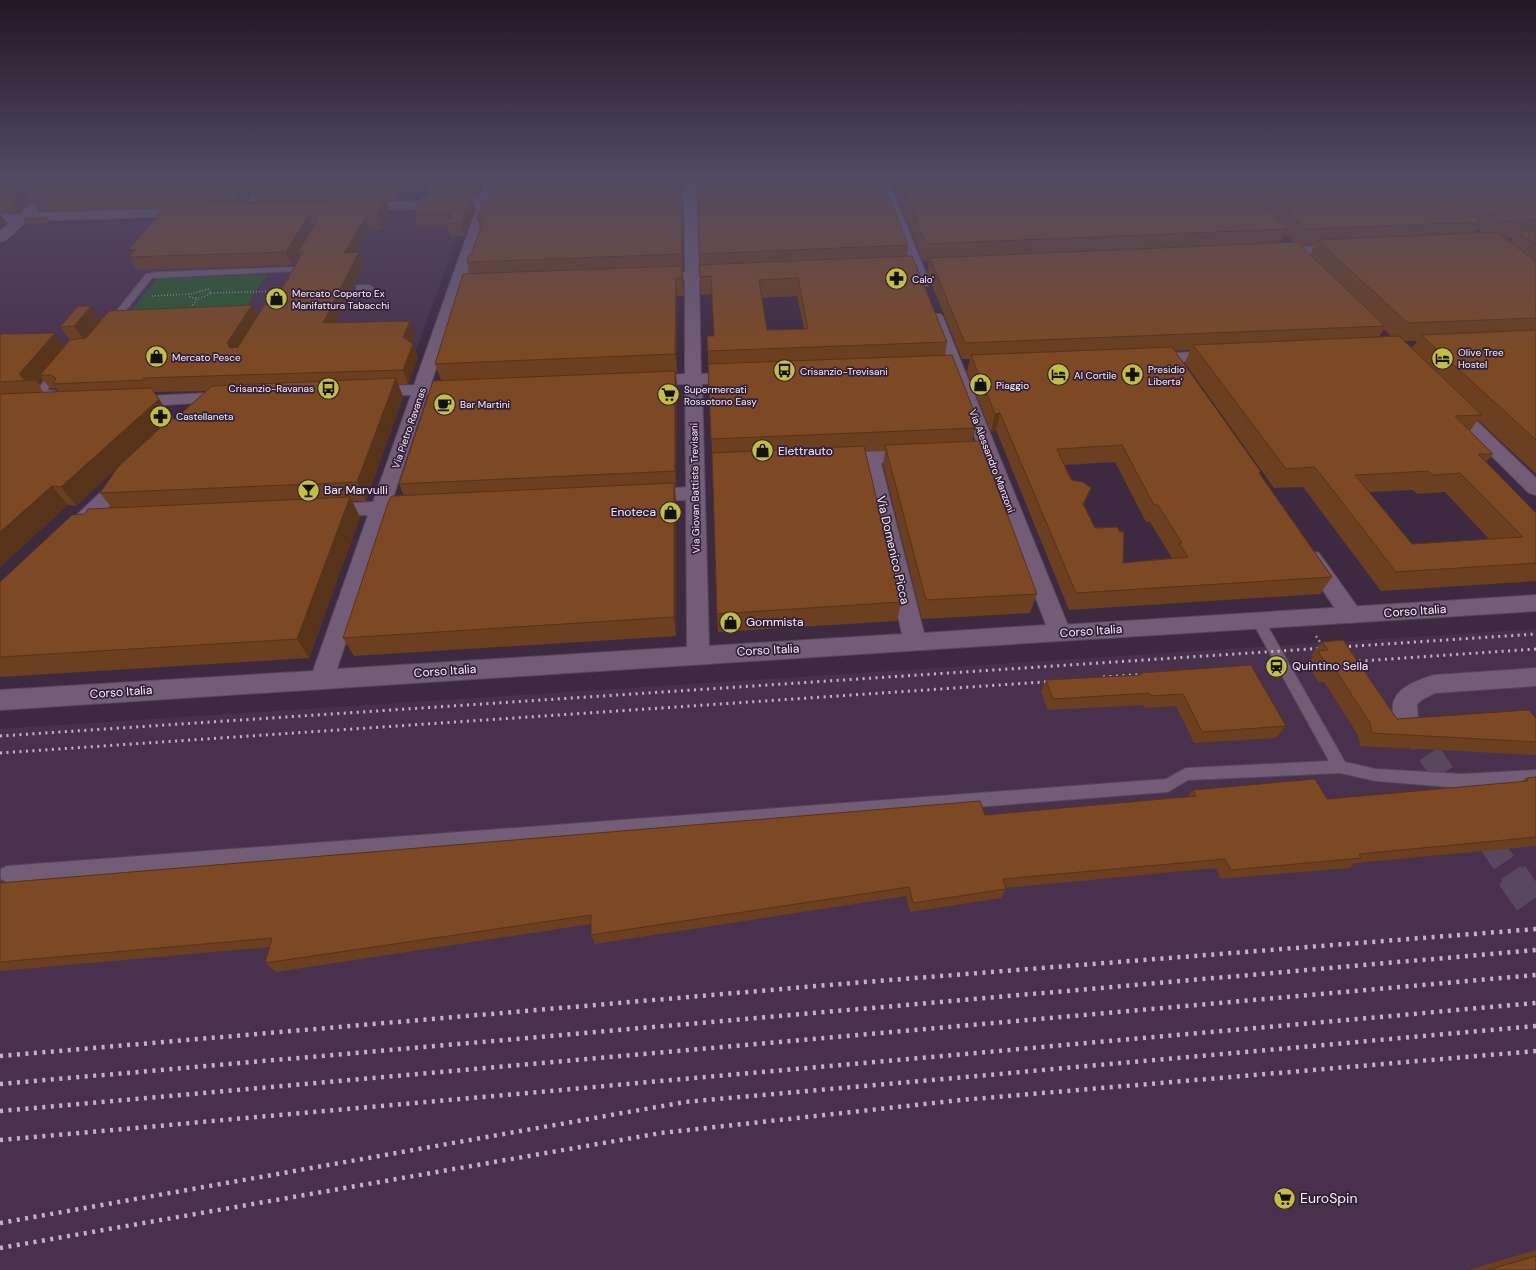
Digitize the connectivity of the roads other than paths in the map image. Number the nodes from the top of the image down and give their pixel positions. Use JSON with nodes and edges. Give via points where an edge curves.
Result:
{"nodes":[{"id":1,"x":473,"y":236,"type":"edge"},
{"id":2,"x":691,"y":236,"type":"edge"},
{"id":3,"x":905,"y":236,"type":"edge"},
{"id":4,"x":1282,"y":241,"type":"edge"},
{"id":5,"x":1354,"y":249,"type":"edge"},
{"id":6,"x":1292,"y":251,"type":"junction"},
{"id":7,"x":1261,"y":253,"type":"edge"},
{"id":8,"x":1305,"y":262,"type":"edge"},
{"id":9,"x":742,"y":274,"type":"edge"},
{"id":10,"x":691,"y":276,"type":"junction"},
{"id":11,"x":638,"y":278,"type":"edge"},
{"id":12,"x":456,"y":285,"type":"junction"},
{"id":13,"x":504,"y":285,"type":"edge"},
{"id":14,"x":359,"y":288,"type":"dead end"},
{"id":15,"x":370,"y":288,"type":"dead end"},
{"id":16,"x":282,"y":291,"type":"edge"},
{"id":17,"x":129,"y":319,"type":"edge"},
{"id":18,"x":114,"y":320,"type":"junction"},
{"id":19,"x":105,"y":331,"type":"edge"},
{"id":20,"x":1234,"y":355,"type":"edge"},
{"id":21,"x":1171,"y":358,"type":"junction"},
{"id":22,"x":1131,"y":360,"type":"edge"},
{"id":23,"x":63,"y":364,"type":"edge"},
{"id":24,"x":754,"y":376,"type":"edge"},
{"id":25,"x":1184,"y":377,"type":"edge"},
{"id":26,"x":693,"y":379,"type":"junction"},
{"id":27,"x":632,"y":381,"type":"edge"},
{"id":28,"x":473,"y":387,"type":"edge"},
{"id":29,"x":422,"y":389,"type":"junction"},
{"id":30,"x":355,"y":392,"type":"edge"},
{"id":31,"x":244,"y":397,"type":"edge"},
{"id":32,"x":1442,"y":397,"type":"edge"},
{"id":33,"x":210,"y":398,"type":"junction"},
{"id":34,"x":111,"y":402,"type":"edge"},
{"id":35,"x":57,"y":405,"type":"joint"},
{"id":36,"x":30,"y":406,"type":"edge"},
{"id":37,"x":190,"y":417,"type":"edge"},
{"id":38,"x":989,"y":453,"type":"junction"},
{"id":39,"x":970,"y":454,"type":"edge"},
{"id":40,"x":932,"y":455,"type":"edge"},
{"id":41,"x":871,"y":458,"type":"junction"},
{"id":42,"x":818,"y":460,"type":"edge"},
{"id":43,"x":136,"y":469,"type":"edge"},
{"id":44,"x":1536,"y":489,"type":"edge"},
{"id":45,"x":695,"y":493,"type":"junction"},
{"id":46,"x":624,"y":496,"type":"edge"},
{"id":47,"x":435,"y":505,"type":"edge"},
{"id":48,"x":382,"y":508,"type":"junction"},
{"id":49,"x":307,"y":511,"type":"edge"},
{"id":50,"x":109,"y":521,"type":"edge"},
{"id":51,"x":81,"y":522,"type":"junction"},
{"id":52,"x":63,"y":539,"type":"edge"},
{"id":53,"x":1302,"y":545,"type":"edge"},
{"id":54,"x":1536,"y":603,"type":"edge"},
{"id":55,"x":1351,"y":615,"type":"junction"},
{"id":56,"x":1258,"y":621,"type":"junction"},
{"id":57,"x":1060,"y":633,"type":"junction"},
{"id":58,"x":915,"y":642,"type":"junction"},
{"id":59,"x":698,"y":655,"type":"junction"},
{"id":60,"x":1536,"y":677,"type":"edge"},
{"id":61,"x":322,"y":679,"type":"junction"},
{"id":62,"x":0,"y":700,"type":"edge"},
{"id":63,"x":1406,"y":720,"type":"tunnel mouth"},
{"id":64,"x":1340,"y":767,"type":"junction"},
{"id":65,"x":1536,"y":776,"type":"edge"},
{"id":66,"x":7,"y":874,"type":"dead end"}],
"edges":[{"from":1,"to":12,"type":"street","name":"Via Pietro Ravanas"},
{"from":2,"to":10,"type":"street","name":"Via Giovan Battista Trevisani"},
{"from":3,"to":38,"type":"street","name":"Via Alessandro Manzoni"},
{"from":4,"to":6,"type":"street"},
{"from":5,"to":6,"type":"street"},
{"from":6,"to":7,"type":"street"},
{"from":6,"to":8,"type":"street"},
{"from":9,"to":10,"type":"street"},
{"from":10,"to":11,"type":"street"},
{"from":10,"to":26,"type":"street","name":"Via Giovan Battista Trevisani"},
{"from":12,"to":13,"type":"street"},
{"from":12,"to":29,"type":"street","name":"Via Pietro Ravanas"},
{"from":14,"to":15,"type":"lane"},
{"from":16,"to":18,"type":"lane","via":[[297,266],[158,274],[149,276]]},
{"from":17,"to":18,"type":"lane"},
{"from":18,"to":19,"type":"lane"},
{"from":20,"to":21,"type":"street"},
{"from":21,"to":22,"type":"street"},
{"from":21,"to":25,"type":"street"},
{"from":23,"to":35,"type":"lane","via":[[39,393],[60,393]]},
{"from":24,"to":26,"type":"street"},
{"from":26,"to":27,"type":"street"},
{"from":26,"to":45,"type":"street","name":"Via Giovan Battista Trevisani","via":[[703,465]]},
{"from":28,"to":29,"type":"street"},
{"from":29,"to":30,"type":"street"},
{"from":29,"to":48,"type":"street","name":"Via Pietro Ravanas"},
{"from":31,"to":33,"type":"street"},
{"from":32,"to":44,"type":"street"},
{"from":33,"to":34,"type":"street"},
{"from":33,"to":37,"type":"street"},
{"from":35,"to":36,"type":"street"},
{"from":38,"to":39,"type":"street"},
{"from":38,"to":57,"type":"street","name":"Via Alessandro Manzoni"},
{"from":40,"to":41,"type":"street"},
{"from":41,"to":42,"type":"street"},
{"from":41,"to":58,"type":"street","name":"Via Domenico Picca"},
{"from":43,"to":51,"type":"street"},
{"from":45,"to":46,"type":"street"},
{"from":45,"to":59,"type":"street","name":"Via Giovan Battista Trevisani"},
{"from":47,"to":48,"type":"street"},
{"from":48,"to":49,"type":"street"},
{"from":48,"to":61,"type":"street","name":"Via Pietro Ravanas"},
{"from":50,"to":51,"type":"street"},
{"from":51,"to":52,"type":"street"},
{"from":53,"to":55,"type":"street"},
{"from":54,"to":55,"type":"street","name":"Corso Italia"},
{"from":55,"to":56,"type":"street","name":"Corso Italia"},
{"from":56,"to":57,"type":"street","name":"Corso Italia"},
{"from":56,"to":64,"type":"lane"},
{"from":57,"to":58,"type":"street","name":"Corso Italia"},
{"from":58,"to":59,"type":"street","name":"Corso Italia"},
{"from":59,"to":61,"type":"street","name":"Corso Italia"},
{"from":60,"to":63,"type":"street","via":[[1434,684],[1410,694],[1403,710]]},
{"from":61,"to":62,"type":"street","name":"Corso Italia"},
{"from":64,"to":65,"type":"lane","via":[[1376,775],[1462,781]]},
{"from":64,"to":66,"type":"lane","via":[[1186,774],[1168,785]]}]}
